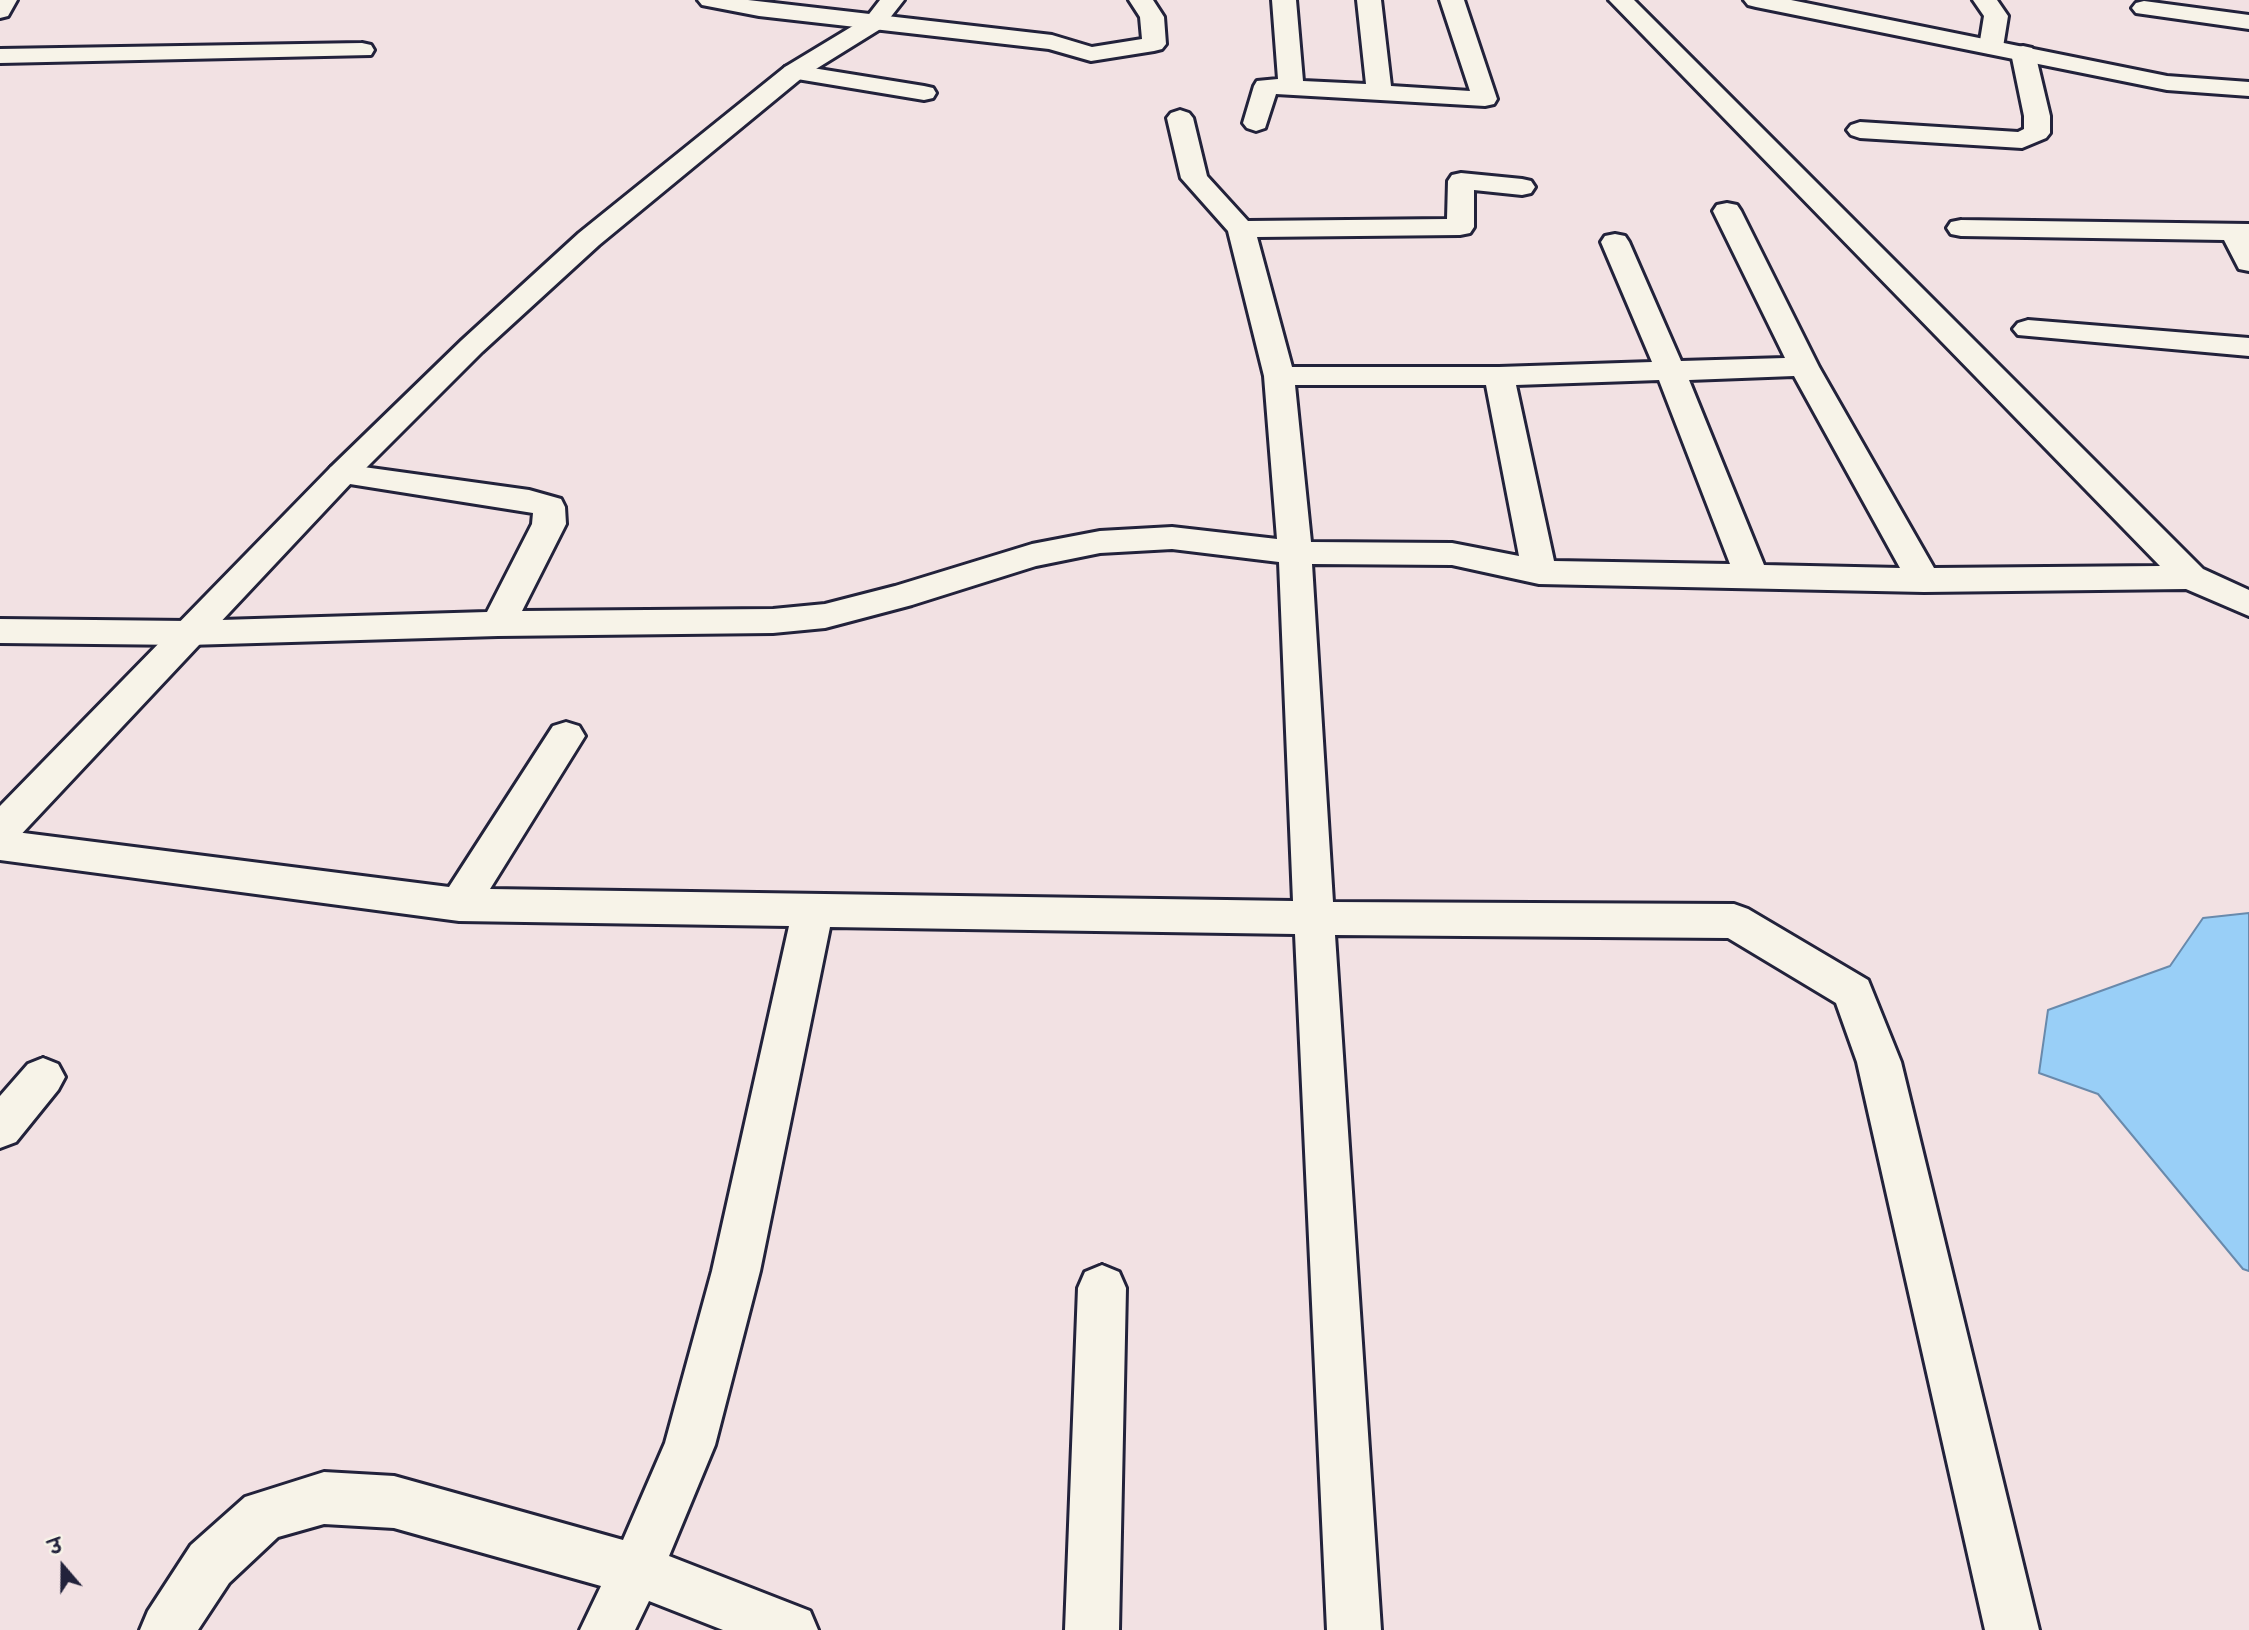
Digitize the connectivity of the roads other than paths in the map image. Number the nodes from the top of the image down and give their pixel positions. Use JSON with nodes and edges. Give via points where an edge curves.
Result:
{"nodes":[{"id":1,"x":5,"y":0,"type":"edge"},
{"id":2,"x":710,"y":0,"type":"edge"},
{"id":3,"x":1141,"y":0,"type":"edge"},
{"id":4,"x":1284,"y":0,"type":"edge"},
{"id":5,"x":1369,"y":0,"type":"edge"},
{"id":6,"x":1452,"y":0,"type":"edge"},
{"id":7,"x":1621,"y":0,"type":"edge"},
{"id":8,"x":1756,"y":0,"type":"edge"},
{"id":9,"x":1985,"y":0,"type":"edge"},
{"id":10,"x":2144,"y":8,"type":"dead end"},
{"id":11,"x":0,"y":11,"type":"edge"},
{"id":12,"x":883,"y":11,"type":"edge"},
{"id":13,"x":2236,"y":14,"type":"edge"},
{"id":14,"x":1991,"y":47,"type":"junction"},
{"id":15,"x":362,"y":50,"type":"dead end"},
{"id":16,"x":2022,"y":53,"type":"junction"},
{"id":17,"x":0,"y":56,"type":"edge"},
{"id":18,"x":794,"y":72,"type":"junction"},
{"id":19,"x":1291,"y":87,"type":"junction"},
{"id":20,"x":2249,"y":89,"type":"edge"},
{"id":21,"x":1379,"y":92,"type":"junction"},
{"id":22,"x":925,"y":93,"type":"dead end"},
{"id":23,"x":1180,"y":118,"type":"dead end"},
{"id":24,"x":1256,"y":124,"type":"dead end"},
{"id":25,"x":1860,"y":130,"type":"dead end"},
{"id":26,"x":1522,"y":187,"type":"dead end"},
{"id":27,"x":1727,"y":211,"type":"dead end"},
{"id":28,"x":1961,"y":228,"type":"dead end"},
{"id":29,"x":1241,"y":229,"type":"junction"},
{"id":30,"x":2242,"y":231,"type":"edge"},
{"id":31,"x":1615,"y":242,"type":"dead end"},
{"id":32,"x":2249,"y":262,"type":"edge"},
{"id":33,"x":2028,"y":329,"type":"dead end"},
{"id":34,"x":2249,"y":347,"type":"edge"},
{"id":35,"x":1804,"y":366,"type":"junction"},
{"id":36,"x":1671,"y":372,"type":"junction"},
{"id":37,"x":1279,"y":376,"type":"junction"},
{"id":38,"x":1499,"y":376,"type":"junction"},
{"id":39,"x":342,"y":474,"type":"junction"},
{"id":40,"x":1295,"y":553,"type":"junction"},
{"id":41,"x":1539,"y":572,"type":"junction"},
{"id":42,"x":1751,"y":576,"type":"junction"},
{"id":43,"x":2191,"y":577,"type":"junction"},
{"id":44,"x":2249,"y":577,"type":"edge"},
{"id":45,"x":1924,"y":580,"type":"junction"},
{"id":46,"x":2249,"y":604,"type":"edge"},
{"id":47,"x":498,"y":624,"type":"junction"},
{"id":48,"x":0,"y":631,"type":"edge"},
{"id":49,"x":188,"y":633,"type":"junction"},
{"id":50,"x":566,"y":736,"type":"dead end"},
{"id":51,"x":0,"y":831,"type":"edge"},
{"id":52,"x":0,"y":845,"type":"edge"},
{"id":53,"x":459,"y":905,"type":"junction"},
{"id":54,"x":813,"y":911,"type":"junction"},
{"id":55,"x":1314,"y":918,"type":"junction"},
{"id":56,"x":43,"y":1077,"type":"dead end"},
{"id":57,"x":0,"y":1128,"type":"edge"},
{"id":58,"x":1102,"y":1289,"type":"dead end"},
{"id":59,"x":637,"y":1570,"type":"junction"},
{"id":60,"x":167,"y":1630,"type":"edge"},
{"id":61,"x":607,"y":1630,"type":"edge"},
{"id":62,"x":791,"y":1630,"type":"edge"},
{"id":63,"x":1092,"y":1630,"type":"edge"},
{"id":64,"x":1354,"y":1630,"type":"edge"},
{"id":65,"x":2012,"y":1630,"type":"edge"}],
"edges":[{"from":1,"to":11,"type":"street"},
{"from":2,"to":12,"type":"street"},
{"from":3,"to":12,"type":"street","via":[[1152,17],[1154,44],[1091,54],[1052,42]]},
{"from":4,"to":19,"type":"street"},
{"from":5,"to":21,"type":"street"},
{"from":6,"to":21,"type":"street","via":[[1485,99]]},
{"from":7,"to":43,"type":"street"},
{"from":8,"to":14,"type":"street"},
{"from":9,"to":14,"type":"street","via":[[1996,16]]},
{"from":10,"to":13,"type":"street"},
{"from":12,"to":18,"type":"street"},
{"from":14,"to":16,"type":"street"},
{"from":15,"to":17,"type":"street"},
{"from":16,"to":20,"type":"street","via":[[2167,83]]},
{"from":16,"to":25,"type":"street","via":[[2037,133],[2022,140]]},
{"from":18,"to":22,"type":"street"},
{"from":18,"to":39,"type":"street","via":[[589,239]]},
{"from":19,"to":21,"type":"street"},
{"from":19,"to":24,"type":"street","via":[[1266,86]]},
{"from":23,"to":29,"type":"street","via":[[1194,178]]},
{"from":26,"to":29,"type":"street","via":[[1461,181],[1460,227]]},
{"from":27,"to":35,"type":"street"},
{"from":28,"to":30,"type":"street"},
{"from":29,"to":37,"type":"street"},
{"from":30,"to":32,"type":"street"},
{"from":31,"to":36,"type":"street"},
{"from":33,"to":34,"type":"street"},
{"from":35,"to":36,"type":"street"},
{"from":35,"to":45,"type":"street"},
{"from":36,"to":38,"type":"street"},
{"from":36,"to":42,"type":"street"},
{"from":37,"to":38,"type":"street"},
{"from":37,"to":40,"type":"street"},
{"from":38,"to":41,"type":"street"},
{"from":39,"to":47,"type":"street","via":[[549,507],[548,524]]},
{"from":39,"to":49,"type":"street"},
{"from":40,"to":41,"type":"street","via":[[1452,554]]},
{"from":40,"to":47,"type":"street","via":[[1172,538],[1100,542],[1032,555],[825,616],[723,623]]},
{"from":40,"to":55,"type":"street"},
{"from":41,"to":42,"type":"street"},
{"from":42,"to":45,"type":"street"},
{"from":43,"to":44,"type":"street"},
{"from":43,"to":45,"type":"street"},
{"from":43,"to":46,"type":"street"},
{"from":47,"to":49,"type":"street"},
{"from":48,"to":49,"type":"street"},
{"from":49,"to":51,"type":"street"},
{"from":50,"to":53,"type":"street"},
{"from":52,"to":53,"type":"street"},
{"from":53,"to":54,"type":"street"},
{"from":54,"to":55,"type":"street"},
{"from":54,"to":59,"type":"street","via":[[736,1271],[690,1445]]},
{"from":55,"to":64,"type":"street"},
{"from":55,"to":65,"type":"street","via":[[1734,920],[1853,992],[1879,1062]]},
{"from":56,"to":57,"type":"street"},
{"from":58,"to":63,"type":"street"},
{"from":59,"to":60,"type":"street","via":[[394,1502],[324,1499],[262,1514],[210,1564]]},
{"from":59,"to":61,"type":"street"},
{"from":59,"to":62,"type":"street"}]}
